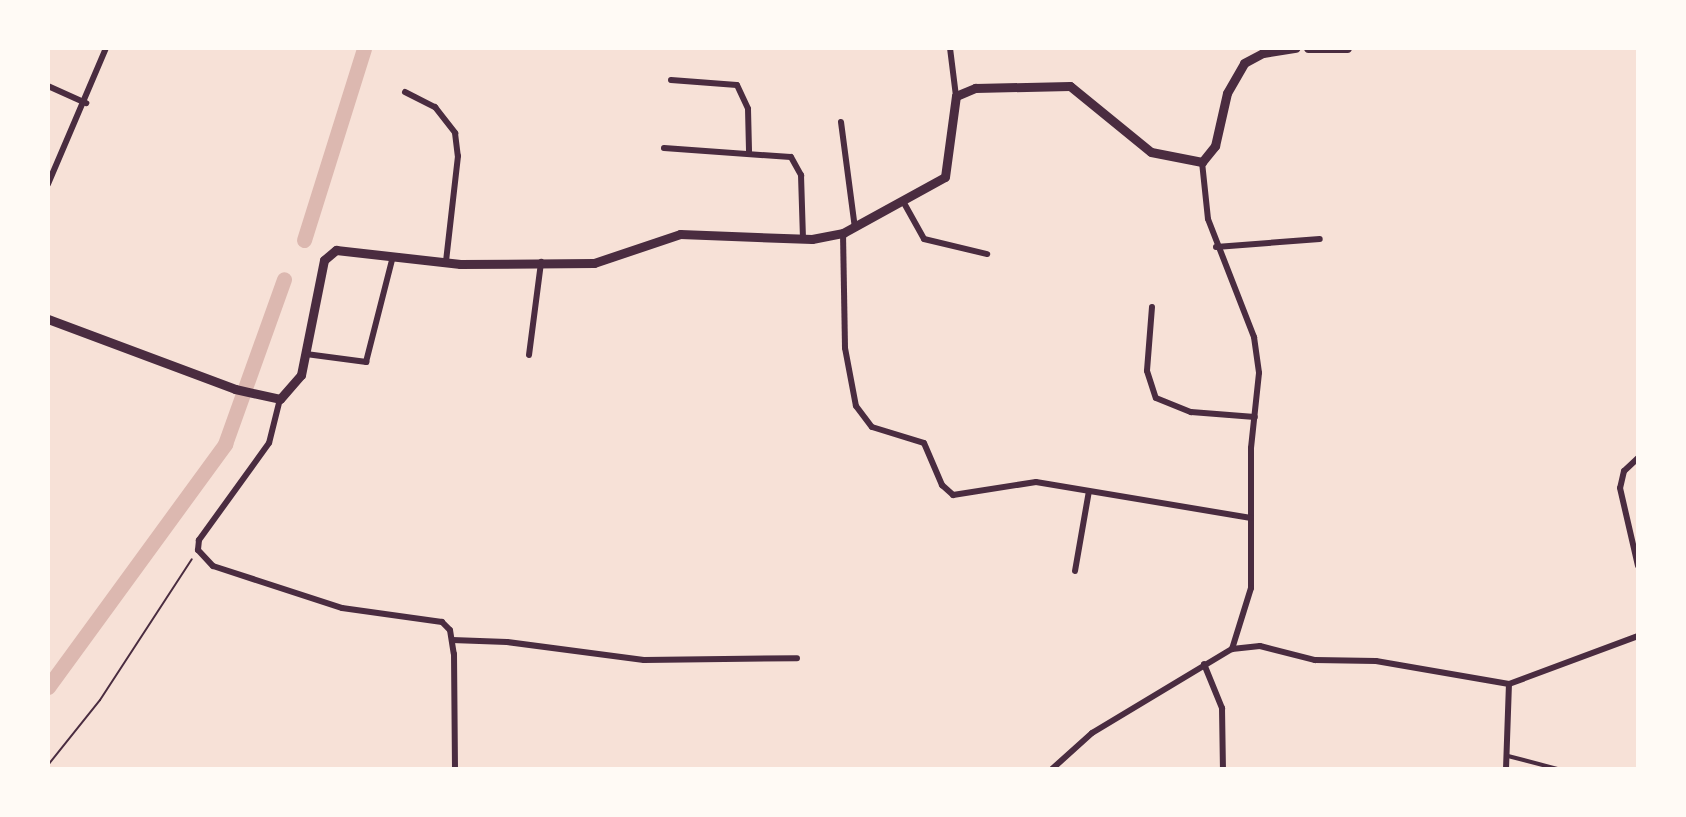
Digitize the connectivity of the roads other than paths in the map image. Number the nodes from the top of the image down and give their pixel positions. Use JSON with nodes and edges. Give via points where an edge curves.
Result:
{"nodes":[{"id":1,"x":106,"y":48,"type":"edge"},
{"id":2,"x":950,"y":48,"type":"edge"},
{"id":3,"x":1296,"y":48,"type":"edge"},
{"id":4,"x":1308,"y":48,"type":"edge"},
{"id":5,"x":1347,"y":48,"type":"edge"},
{"id":6,"x":671,"y":80,"type":"dead end"},
{"id":7,"x":48,"y":86,"type":"edge"},
{"id":8,"x":405,"y":92,"type":"dead end"},
{"id":9,"x":956,"y":96,"type":"junction"},
{"id":10,"x":86,"y":103,"type":"junction"},
{"id":11,"x":841,"y":122,"type":"dead end"},
{"id":12,"x":664,"y":148,"type":"dead end"},
{"id":13,"x":749,"y":151,"type":"junction"},
{"id":14,"x":1202,"y":162,"type":"junction"},
{"id":15,"x":48,"y":184,"type":"edge"},
{"id":16,"x":904,"y":203,"type":"junction"},
{"id":17,"x":855,"y":228,"type":"junction"},
{"id":18,"x":843,"y":233,"type":"junction"},
{"id":19,"x":804,"y":238,"type":"junction"},
{"id":20,"x":1320,"y":239,"type":"dead end"},
{"id":21,"x":1216,"y":247,"type":"junction"},
{"id":22,"x":987,"y":254,"type":"dead end"},
{"id":23,"x":393,"y":256,"type":"junction"},
{"id":24,"x":541,"y":261,"type":"junction"},
{"id":25,"x":446,"y":262,"type":"junction"},
{"id":26,"x":1152,"y":307,"type":"dead end"},
{"id":27,"x":48,"y":319,"type":"edge"},
{"id":28,"x":306,"y":354,"type":"junction"},
{"id":29,"x":529,"y":355,"type":"dead end"},
{"id":30,"x":280,"y":399,"type":"junction"},
{"id":31,"x":1255,"y":417,"type":"junction"},
{"id":32,"x":1638,"y":458,"type":"edge"},
{"id":33,"x":1089,"y":491,"type":"junction"},
{"id":34,"x":1251,"y":518,"type":"junction"},
{"id":35,"x":1638,"y":566,"type":"edge"},
{"id":36,"x":1075,"y":571,"type":"dead end"},
{"id":37,"x":1638,"y":636,"type":"edge"},
{"id":38,"x":452,"y":640,"type":"junction"},
{"id":39,"x":1232,"y":649,"type":"junction"},
{"id":40,"x":797,"y":658,"type":"dead end"},
{"id":41,"x":1204,"y":664,"type":"junction"},
{"id":42,"x":1509,"y":684,"type":"junction"},
{"id":43,"x":1508,"y":756,"type":"junction"},
{"id":44,"x":455,"y":769,"type":"edge"},
{"id":45,"x":1052,"y":769,"type":"edge"},
{"id":46,"x":1223,"y":769,"type":"edge"},
{"id":47,"x":1506,"y":769,"type":"edge"},
{"id":48,"x":1558,"y":769,"type":"edge"}],
"edges":[{"from":1,"to":10,"type":"street"},
{"from":2,"to":9,"type":"street"},
{"from":3,"to":14,"type":"street","via":[[1263,53],[1244,63],[1227,93],[1215,146]]},
{"from":4,"to":5,"type":"street"},
{"from":6,"to":13,"type":"street","via":[[737,85],[748,109]]},
{"from":7,"to":10,"type":"street"},
{"from":8,"to":25,"type":"street","via":[[435,107],[455,133],[458,156]]},
{"from":9,"to":14,"type":"street","via":[[975,88],[1070,86],[1150,152]]},
{"from":9,"to":16,"type":"street","via":[[945,177]]},
{"from":10,"to":15,"type":"street"},
{"from":11,"to":17,"type":"street"},
{"from":12,"to":13,"type":"street"},
{"from":13,"to":19,"type":"street","via":[[773,152],[796,162]]},
{"from":14,"to":21,"type":"street"},
{"from":16,"to":17,"type":"street"},
{"from":16,"to":22,"type":"street","via":[[924,239]]},
{"from":17,"to":18,"type":"street"},
{"from":18,"to":19,"type":"street"},
{"from":18,"to":33,"type":"street","via":[[847,368],[867,424],[924,443],[942,485],[953,495],[1030,482]]},
{"from":19,"to":24,"type":"street","via":[[680,234],[594,263]]},
{"from":20,"to":21,"type":"street"},
{"from":21,"to":31,"type":"street","via":[[1254,337],[1259,373]]},
{"from":23,"to":25,"type":"street"},
{"from":23,"to":28,"type":"street","via":[[366,362]]},
{"from":23,"to":28,"type":"street","via":[[345,248],[327,253]]},
{"from":24,"to":25,"type":"street"},
{"from":24,"to":29,"type":"street"},
{"from":26,"to":31,"type":"street","via":[[1147,371],[1156,398],[1191,412]]},
{"from":27,"to":30,"type":"street","via":[[235,389]]},
{"from":28,"to":30,"type":"street","via":[[295,387]]},
{"from":30,"to":38,"type":"street","via":[[269,442],[200,540],[198,550],[213,566],[342,608],[433,619],[450,630]]},
{"from":31,"to":34,"type":"street"},
{"from":32,"to":35,"type":"street","via":[[1624,471],[1620,488]]},
{"from":33,"to":34,"type":"street"},
{"from":33,"to":36,"type":"street"},
{"from":34,"to":39,"type":"street","via":[[1251,588]]},
{"from":37,"to":42,"type":"street"},
{"from":38,"to":40,"type":"street","via":[[507,642],[644,660]]},
{"from":38,"to":44,"type":"street"},
{"from":39,"to":41,"type":"street"},
{"from":39,"to":42,"type":"street","via":[[1260,646],[1315,660],[1376,661]]},
{"from":41,"to":45,"type":"street","via":[[1092,733]]},
{"from":41,"to":46,"type":"street","via":[[1222,708]]},
{"from":42,"to":43,"type":"street"},
{"from":43,"to":47,"type":"street"},
{"from":43,"to":48,"type":"lane"}]}
